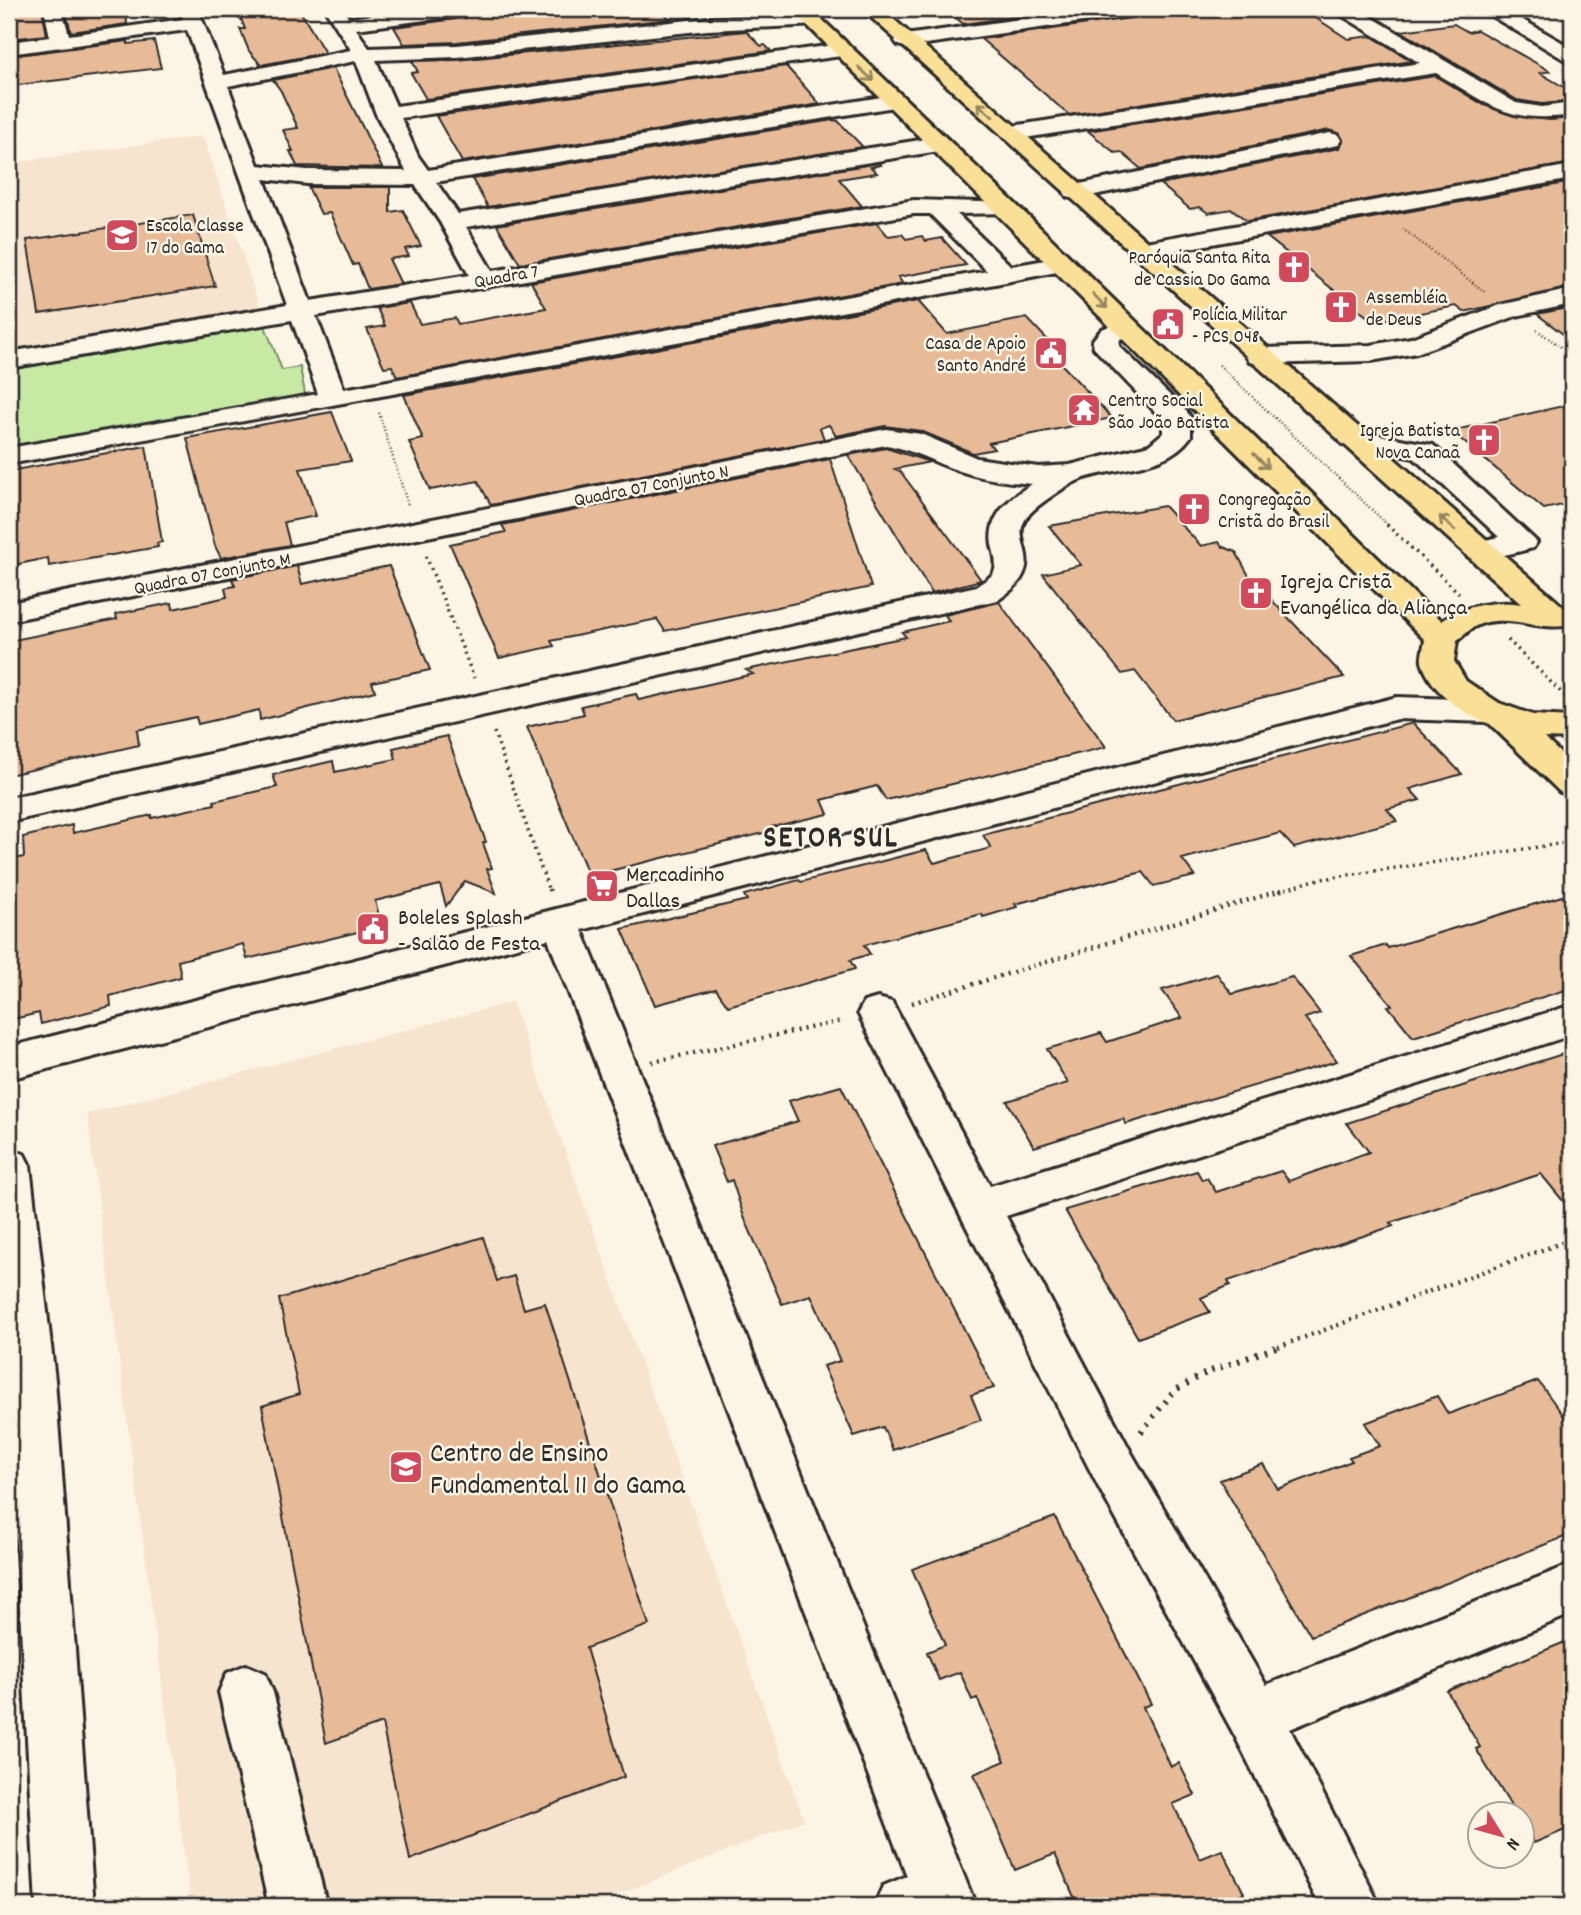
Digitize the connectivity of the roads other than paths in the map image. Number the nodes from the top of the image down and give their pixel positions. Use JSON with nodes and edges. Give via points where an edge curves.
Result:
{"nodes":[{"id":1,"x":53,"y":9,"type":"edge"},
{"id":2,"x":161,"y":9,"type":"edge"},
{"id":3,"x":464,"y":9,"type":"edge"},
{"id":4,"x":870,"y":9,"type":"edge"},
{"id":5,"x":1131,"y":9,"type":"edge"},
{"id":6,"x":1345,"y":9,"type":"edge"},
{"id":7,"x":1490,"y":9,"type":"edge"},
{"id":8,"x":192,"y":15,"type":"edge"},
{"id":9,"x":806,"y":15,"type":"edge"},
{"id":10,"x":340,"y":16,"type":"edge"},
{"id":11,"x":905,"y":41,"type":"junction"},
{"id":12,"x":61,"y":42,"type":"junction"},
{"id":13,"x":9,"y":48,"type":"edge"},
{"id":14,"x":841,"y":50,"type":"junction"},
{"id":15,"x":1572,"y":56,"type":"edge"},
{"id":16,"x":367,"y":64,"type":"junction"},
{"id":17,"x":1439,"y":66,"type":"junction"},
{"id":18,"x":217,"y":82,"type":"junction"},
{"id":19,"x":894,"y":101,"type":"junction"},
{"id":20,"x":1572,"y":109,"type":"edge"},
{"id":21,"x":387,"y":114,"type":"junction"},
{"id":22,"x":1012,"y":133,"type":"junction"},
{"id":23,"x":1330,"y":140,"type":"dead end"},
{"id":24,"x":939,"y":144,"type":"junction"},
{"id":25,"x":407,"y":156,"type":"junction"},
{"id":26,"x":251,"y":171,"type":"junction"},
{"id":27,"x":1572,"y":172,"type":"edge"},
{"id":28,"x":307,"y":177,"type":"junction"},
{"id":29,"x":421,"y":178,"type":"junction"},
{"id":30,"x":1046,"y":200,"type":"junction"},
{"id":31,"x":937,"y":208,"type":"junction"},
{"id":32,"x":452,"y":222,"type":"junction"},
{"id":33,"x":1140,"y":250,"type":"junction"},
{"id":34,"x":1063,"y":264,"type":"junction"},
{"id":35,"x":1006,"y":275,"type":"junction"},
{"id":36,"x":484,"y":279,"type":"junction"},
{"id":37,"x":1572,"y":297,"type":"edge"},
{"id":38,"x":302,"y":311,"type":"junction"},
{"id":39,"x":1126,"y":327,"type":"junction"},
{"id":40,"x":1259,"y":356,"type":"junction"},
{"id":41,"x":9,"y":359,"type":"edge"},
{"id":42,"x":334,"y":399,"type":"junction"},
{"id":43,"x":1352,"y":438,"type":"junction"},
{"id":44,"x":9,"y":456,"type":"edge"},
{"id":45,"x":1070,"y":474,"type":"junction"},
{"id":46,"x":415,"y":531,"type":"joint"},
{"id":47,"x":1478,"y":550,"type":"junction"},
{"id":48,"x":9,"y":612,"type":"edge"},
{"id":49,"x":1563,"y":620,"type":"edge"},
{"id":50,"x":1440,"y":650,"type":"junction"},
{"id":51,"x":1397,"y":708,"type":"junction"},
{"id":52,"x":1494,"y":714,"type":"junction"},
{"id":53,"x":1572,"y":728,"type":"edge"},
{"id":54,"x":1572,"y":784,"type":"edge"},
{"id":55,"x":9,"y":810,"type":"edge"},
{"id":56,"x":560,"y":922,"type":"junction"},
{"id":57,"x":878,"y":1013,"type":"road end"},
{"id":58,"x":1572,"y":1020,"type":"edge"},
{"id":59,"x":9,"y":1063,"type":"edge"},
{"id":60,"x":9,"y":1166,"type":"edge"},
{"id":61,"x":979,"y":1206,"type":"junction"},
{"id":62,"x":20,"y":1383,"type":"edge"},
{"id":63,"x":1572,"y":1589,"type":"edge"},
{"id":64,"x":246,"y":1692,"type":"dead end"},
{"id":65,"x":1254,"y":1717,"type":"junction"},
{"id":66,"x":930,"y":1901,"type":"edge"},
{"id":67,"x":65,"y":1906,"type":"edge"},
{"id":68,"x":298,"y":1906,"type":"edge"},
{"id":69,"x":1351,"y":1906,"type":"edge"}],
"edges":[{"from":1,"to":12,"type":"street"},
{"from":2,"to":8,"type":"street"},
{"from":3,"to":10,"type":"street"},
{"from":4,"to":11,"type":"main road"},
{"from":5,"to":11,"type":"street"},
{"from":6,"to":17,"type":"street"},
{"from":7,"to":15,"type":"street"},
{"from":8,"to":12,"type":"street"},
{"from":8,"to":18,"type":"street"},
{"from":9,"to":14,"type":"main road"},
{"from":9,"to":16,"type":"street"},
{"from":10,"to":16,"type":"street"},
{"from":22,"to":11,"type":"main road","one_way":true},
{"from":12,"to":13,"type":"street"},
{"from":14,"to":19,"type":"main road","one_way":true},
{"from":14,"to":21,"type":"street"},
{"from":16,"to":18,"type":"street","via":[[300,66]]},
{"from":16,"to":21,"type":"street"},
{"from":17,"to":20,"type":"street","via":[[1510,108],[1542,113]]},
{"from":17,"to":22,"type":"street"},
{"from":18,"to":26,"type":"street"},
{"from":19,"to":24,"type":"main road"},
{"from":19,"to":29,"type":"street"},
{"from":21,"to":25,"type":"street"},
{"from":22,"to":30,"type":"main road"},
{"from":23,"to":30,"type":"street","name":"Quadra 7"},
{"from":24,"to":30,"type":"main road","via":[[983,188]]},
{"from":24,"to":32,"type":"street"},
{"from":25,"to":28,"type":"street"},
{"from":25,"to":29,"type":"street"},
{"from":26,"to":28,"type":"street"},
{"from":26,"to":38,"type":"street"},
{"from":27,"to":33,"type":"street"},
{"from":28,"to":29,"type":"street"},
{"from":29,"to":32,"type":"street"},
{"from":30,"to":31,"type":"street","name":"Quadra 7"},
{"from":30,"to":33,"type":"main road"},
{"from":30,"to":34,"type":"main road"},
{"from":31,"to":35,"type":"street"},
{"from":31,"to":36,"type":"street","name":"Quadra 7","via":[[901,209]]},
{"from":32,"to":36,"type":"street"},
{"from":33,"to":40,"type":"main road"},
{"from":34,"to":35,"type":"street"},
{"from":34,"to":39,"type":"main road","one_way":true},
{"from":35,"to":42,"type":"street"},
{"from":36,"to":38,"type":"street","name":"Quadra 7"},
{"from":37,"to":40,"type":"street","via":[[1509,310],[1417,345],[1371,353]]},
{"from":38,"to":41,"type":"street","name":"Quadra 7"},
{"from":38,"to":42,"type":"street"},
{"from":39,"to":45,"type":"street","via":[[1111,334],[1105,341],[1107,348],[1177,418],[1177,436],[1159,451]]},
{"from":39,"to":50,"type":"main road","one_way":true},
{"from":40,"to":43,"type":"main road"},
{"from":42,"to":44,"type":"street"},
{"from":47,"to":43,"type":"main road","one_way":true},
{"from":43,"to":47,"type":"street","via":[[1423,451],[1522,542]]},
{"from":45,"to":46,"type":"street","name":"Quadra 07 Conjunto N","via":[[1004,473],[968,465],[911,440],[886,437]]},
{"from":45,"to":55,"type":"street","via":[[1011,516],[1006,530],[1011,573],[987,593]]},
{"from":46,"to":48,"type":"street","name":"Quadra 07 Conjunto M"},
{"from":47,"to":49,"type":"main road"},
{"from":49,"to":50,"type":"main road","via":[[1506,611],[1465,618]]},
{"from":50,"to":51,"type":"street"},
{"from":50,"to":52,"type":"main road","via":[[1454,688]]},
{"from":51,"to":52,"type":"street"},
{"from":51,"to":56,"type":"street"},
{"from":52,"to":53,"type":"main road","via":[[1530,726]]},
{"from":52,"to":54,"type":"main road"},
{"from":56,"to":59,"type":"street"},
{"from":56,"to":66,"type":"street"},
{"from":57,"to":61,"type":"street"},
{"from":58,"to":61,"type":"street"},
{"from":60,"to":62,"type":"street"},
{"from":61,"to":65,"type":"street","via":[[1115,1470]]},
{"from":62,"to":67,"type":"street"},
{"from":63,"to":65,"type":"street"},
{"from":64,"to":68,"type":"street"},
{"from":65,"to":69,"type":"street"}]}
